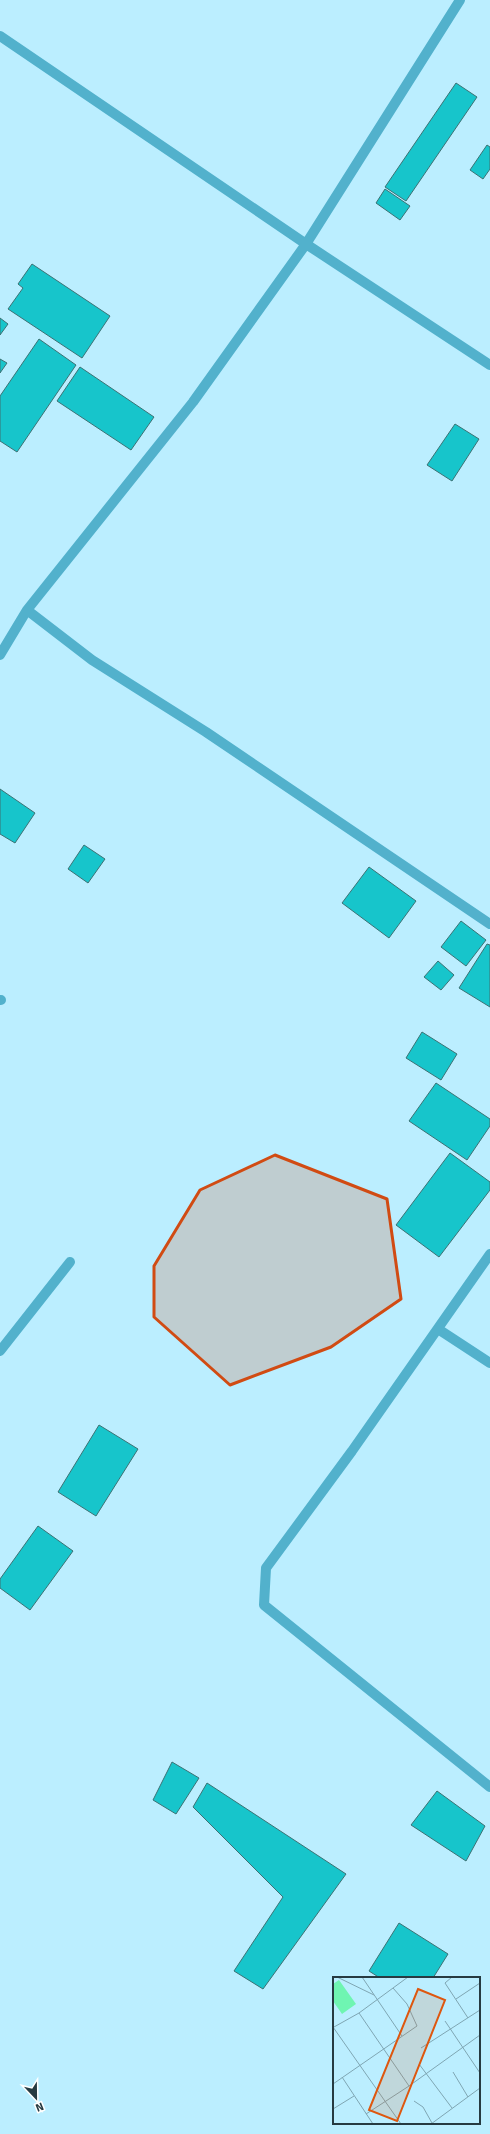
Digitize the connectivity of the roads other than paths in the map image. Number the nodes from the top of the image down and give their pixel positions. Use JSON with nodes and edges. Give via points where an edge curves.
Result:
{"nodes":[{"id":1,"x":460,"y":0,"type":"edge"},
{"id":2,"x":0,"y":36,"type":"edge"},
{"id":3,"x":306,"y":244,"type":"junction"},
{"id":4,"x":490,"y":365,"type":"edge"},
{"id":5,"x":27,"y":610,"type":"junction"},
{"id":6,"x":0,"y":655,"type":"edge"},
{"id":7,"x":490,"y":924,"type":"edge"},
{"id":8,"x":490,"y":1254,"type":"edge"},
{"id":9,"x":70,"y":1262,"type":"dead end"},
{"id":10,"x":438,"y":1329,"type":"junction"},
{"id":11,"x":0,"y":1351,"type":"edge"},
{"id":12,"x":490,"y":1363,"type":"edge"},
{"id":13,"x":490,"y":1787,"type":"edge"}],
"edges":[{"from":1,"to":3,"type":"street"},
{"from":2,"to":3,"type":"street"},
{"from":3,"to":4,"type":"street"},
{"from":3,"to":5,"type":"street","via":[[193,402]]},
{"from":5,"to":6,"type":"street"},
{"from":5,"to":7,"type":"street","via":[[92,660],[206,732]]},
{"from":8,"to":10,"type":"street"},
{"from":9,"to":11,"type":"street"},
{"from":10,"to":12,"type":"street"},
{"from":10,"to":13,"type":"street","via":[[266,1568],[264,1605]]}]}
